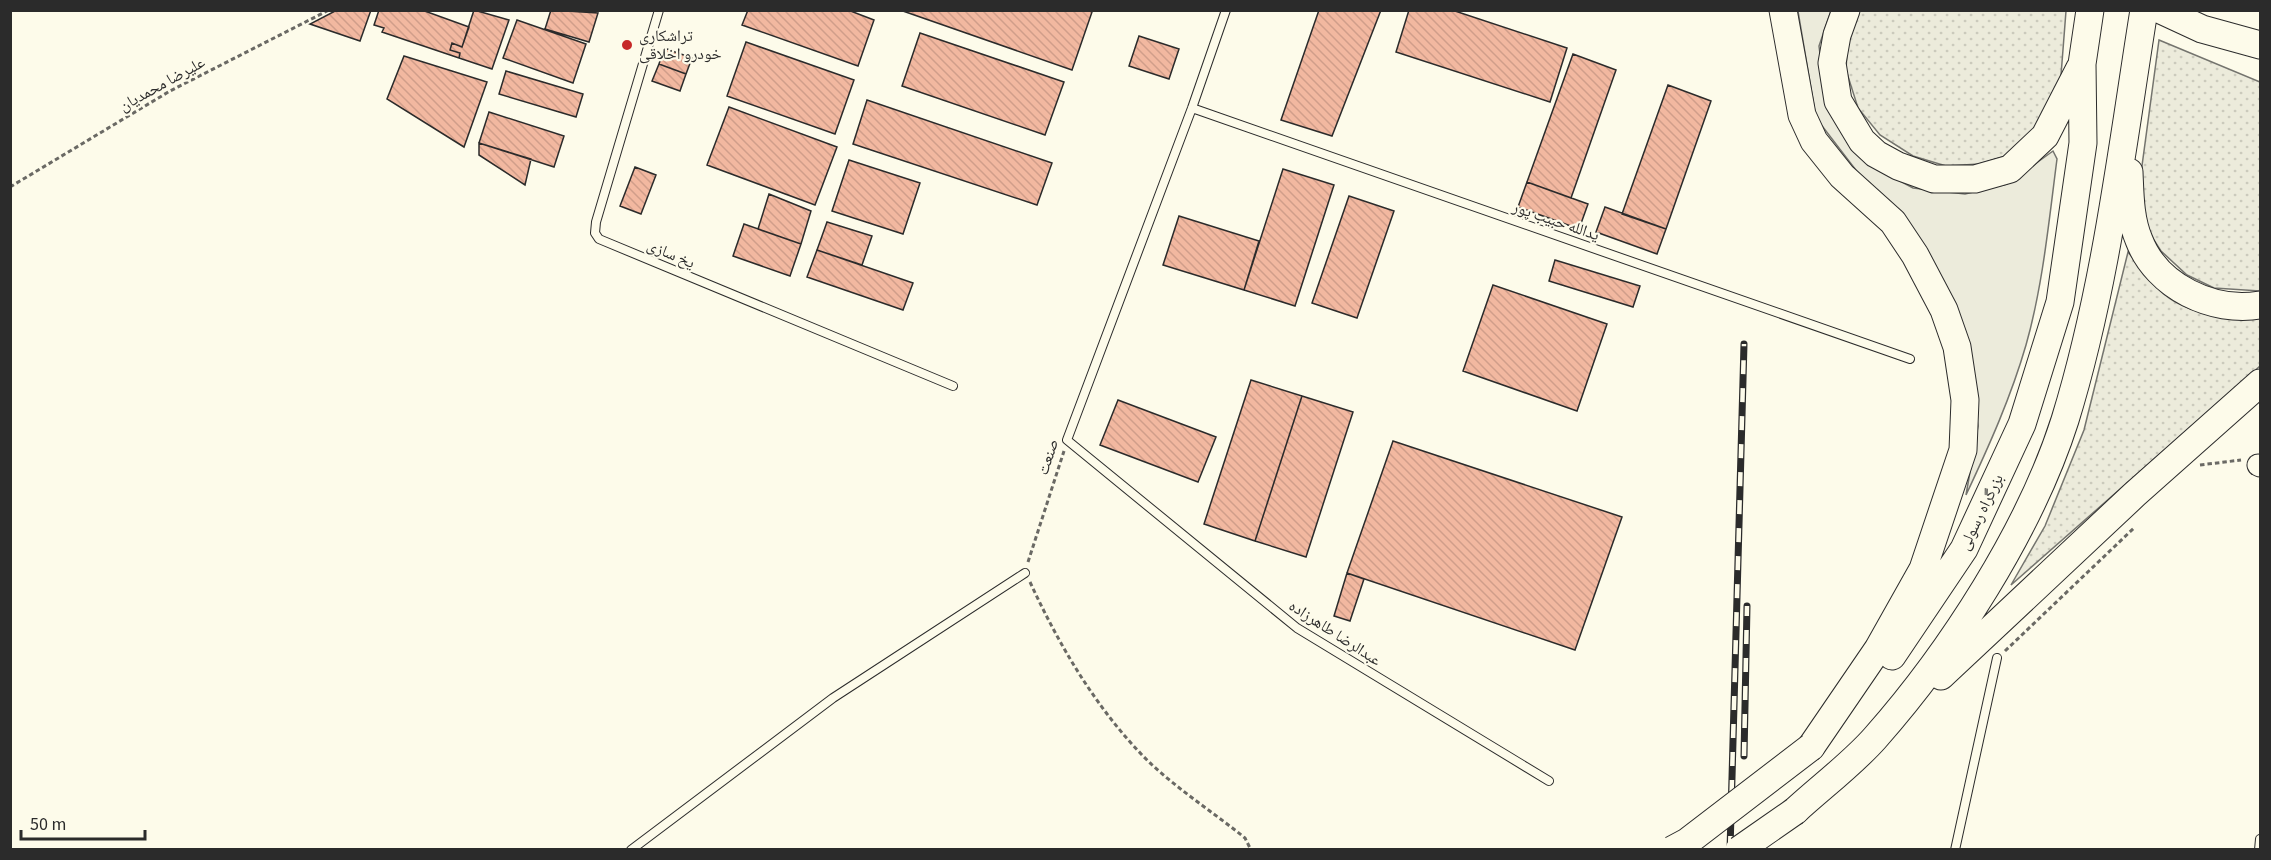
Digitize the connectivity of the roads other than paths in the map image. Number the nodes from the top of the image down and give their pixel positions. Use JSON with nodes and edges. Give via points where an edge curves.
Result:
{"nodes":[{"id":1,"x":659,"y":10,"type":"edge"},
{"id":2,"x":1226,"y":10,"type":"edge"},
{"id":3,"x":1783,"y":10,"type":"edge"},
{"id":4,"x":1846,"y":10,"type":"edge"},
{"id":5,"x":2090,"y":10,"type":"edge"},
{"id":6,"x":2144,"y":10,"type":"edge"},
{"id":7,"x":2161,"y":10,"type":"edge"},
{"id":8,"x":2202,"y":29,"type":"junction"},
{"id":9,"x":2260,"y":45,"type":"edge"},
{"id":10,"x":2082,"y":64,"type":"junction"},
{"id":11,"x":2260,"y":65,"type":"edge"},
{"id":12,"x":1192,"y":108,"type":"junction"},
{"id":13,"x":2126,"y":124,"type":"junction"},
{"id":14,"x":2260,"y":305,"type":"edge"},
{"id":15,"x":1910,"y":359,"type":"dead end"},
{"id":16,"x":2260,"y":383,"type":"edge"},
{"id":17,"x":953,"y":386,"type":"dead end"},
{"id":18,"x":1067,"y":440,"type":"joint"},
{"id":19,"x":1025,"y":573,"type":"road end"},
{"id":20,"x":1997,"y":658,"type":"road end"},
{"id":21,"x":1874,"y":739,"type":"junction"},
{"id":22,"x":1811,"y":747,"type":"junction"},
{"id":23,"x":1549,"y":781,"type":"dead end"},
{"id":24,"x":2260,"y":838,"type":"edge"},
{"id":25,"x":631,"y":849,"type":"edge"},
{"id":26,"x":1672,"y":849,"type":"edge"},
{"id":27,"x":1740,"y":849,"type":"edge"},
{"id":28,"x":1955,"y":849,"type":"edge"},
{"id":29,"x":2259,"y":849,"type":"edge"}],
"edges":[{"from":1,"to":17,"type":"lane","name":"یخ سازی","via":[[596,222],[599,239]]},
{"from":2,"to":12,"type":"lane","name":"صنعت"},
{"from":3,"to":22,"type":"highway","via":[[1802,115],[1814,141],[1842,176],[1893,222],[1915,255],[1944,310],[1957,347],[1965,400],[1963,450],[1923,569],[1878,649]]},
{"from":4,"to":10,"type":"highway","via":[[1832,63],[1838,101],[1862,141],[1876,154],[1934,179],[1975,179],[2010,169],[2045,136]]},
{"from":5,"to":10,"type":"highway"},
{"from":6,"to":13,"type":"highway"},
{"from":7,"to":8,"type":"highway"},
{"from":8,"to":9,"type":"highway"},
{"from":8,"to":11,"type":"highway"},
{"from":10,"to":22,"type":"highway","name":"بزرگراه رسولی","via":[[2083,142],[2060,302],[2022,424],[1964,549],[1890,660]]},
{"from":12,"to":15,"type":"lane","name":"یدالله حبیب پور"},
{"from":12,"to":18,"type":"lane","name":"صنعت"},
{"from":13,"to":14,"type":"highway","via":[[2131,213],[2147,257],[2182,291],[2239,307]]},
{"from":13,"to":21,"type":"highway","via":[[2085,347],[2064,422],[2038,487],[1999,564],[1946,647]]},
{"from":16,"to":21,"type":"highway","via":[[2135,494]]},
{"from":18,"to":23,"type":"lane","name":"عبدالرضا طاهرزاده","via":[[1297,628]]},
{"from":19,"to":25,"type":"lane","via":[[833,698]]},
{"from":20,"to":28,"type":"lane"},
{"from":21,"to":27,"type":"highway","bridge":true,"via":[[1795,811]]},
{"from":22,"to":26,"type":"highway","name":"بزرگراه رسولی","bridge":true,"via":[[1687,842]]},
{"from":24,"to":29,"type":"lane"}]}
